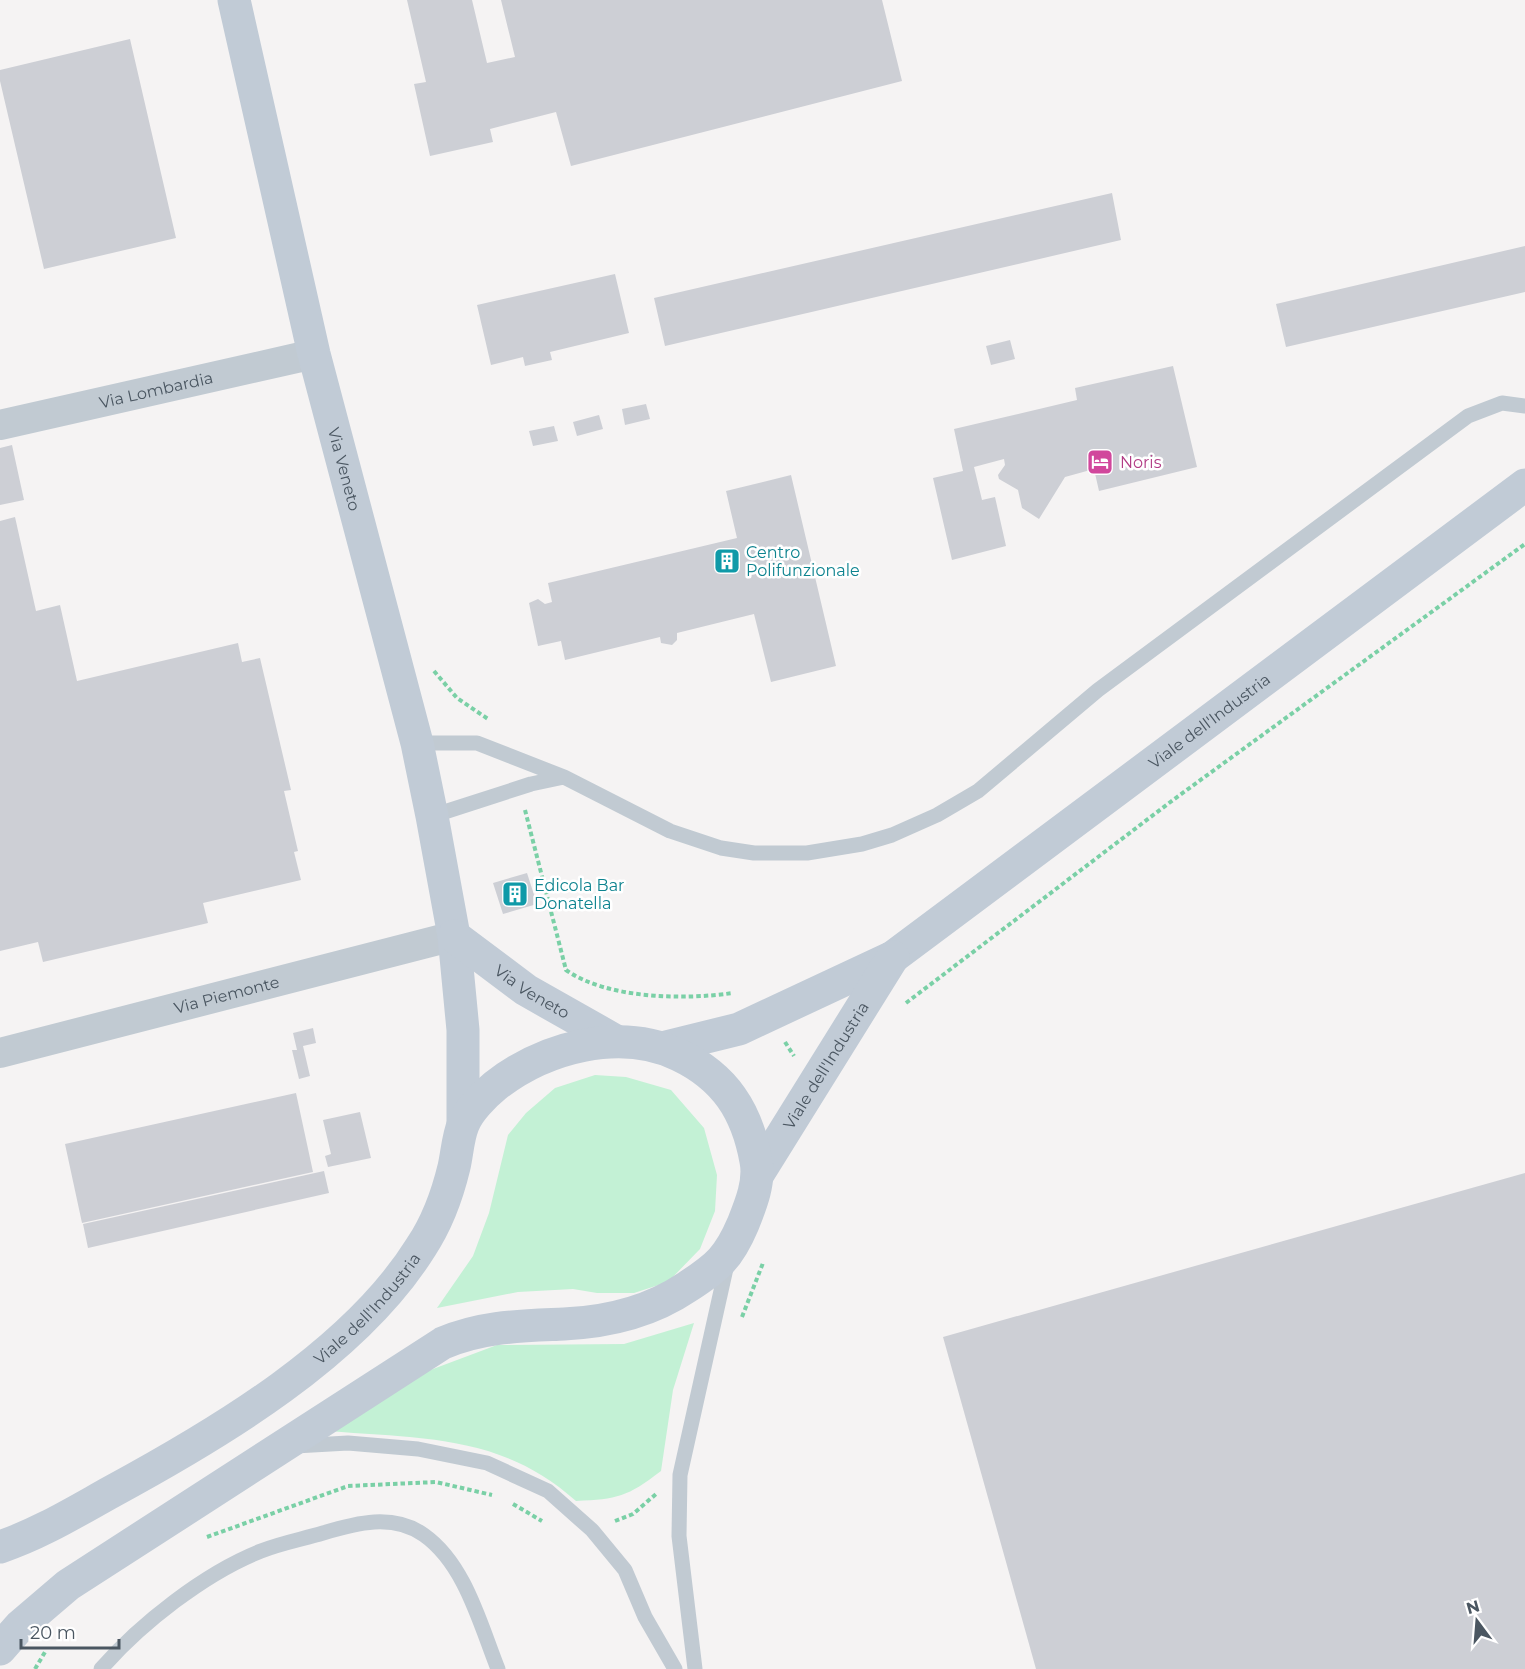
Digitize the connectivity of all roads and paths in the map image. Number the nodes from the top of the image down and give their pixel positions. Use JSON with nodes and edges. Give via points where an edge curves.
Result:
{"nodes":[{"id":1,"x":234,"y":0,"type":"edge"},
{"id":2,"x":314,"y":354,"type":"junction"},
{"id":3,"x":1525,"y":406,"type":"edge"},
{"id":4,"x":0,"y":425,"type":"edge"},
{"id":5,"x":1525,"y":485,"type":"edge"},
{"id":6,"x":426,"y":662,"type":"dead end"},
{"id":7,"x":417,"y":743,"type":"junction"},
{"id":8,"x":514,"y":757,"type":"junction"},
{"id":9,"x":564,"y":777,"type":"junction"},
{"id":10,"x":519,"y":788,"type":"junction"},
{"id":11,"x":432,"y":816,"type":"junction"},
{"id":12,"x":454,"y":936,"type":"junction"},
{"id":13,"x":893,"y":957,"type":"junction"},
{"id":14,"x":768,"y":1016,"type":"junction"},
{"id":15,"x":616,"y":1041,"type":"junction"},
{"id":16,"x":662,"y":1048,"type":"junction"},
{"id":17,"x":0,"y":1053,"type":"edge"},
{"id":18,"x":822,"y":1076,"type":"junction"},
{"id":19,"x":463,"y":1123,"type":"junction"},
{"id":20,"x":758,"y":1174,"type":"junction"},
{"id":21,"x":729,"y":1255,"type":"junction"},
{"id":22,"x":283,"y":1446,"type":"junction"},
{"id":23,"x":0,"y":1547,"type":"edge"},
{"id":24,"x":0,"y":1648,"type":"edge"},
{"id":25,"x":101,"y":1669,"type":"edge"},
{"id":26,"x":498,"y":1669,"type":"edge"},
{"id":27,"x":675,"y":1669,"type":"edge"},
{"id":28,"x":695,"y":1669,"type":"edge"}],
"edges":[{"from":1,"to":2,"type":"main road","name":"Via Veneto"},
{"from":2,"to":4,"type":"street","name":"Via Lombardia"},
{"from":2,"to":7,"type":"main road","name":"Via Veneto"},
{"from":3,"to":9,"type":"lane","via":[[1502,403],[1468,416],[1064,717],[998,776],[956,805],[892,835],[831,851],[754,853],[713,846],[670,831]]},
{"from":5,"to":13,"type":"main road","name":"Viale dell'Industria"},
{"from":6,"to":8,"type":"path","via":[[457,698],[516,737]]},
{"from":7,"to":8,"type":"lane","via":[[477,743]]},
{"from":7,"to":11,"type":"main road","name":"Via Veneto"},
{"from":8,"to":9,"type":"lane"},
{"from":9,"to":10,"type":"lane"},
{"from":10,"to":11,"type":"lane"},
{"from":10,"to":14,"type":"path","via":[[566,970],[579,980],[653,996],[708,996],[759,990]]},
{"from":11,"to":12,"type":"main road","name":"Via Veneto"},
{"from":12,"to":15,"type":"main road","name":"Via Veneto","via":[[526,990]]},
{"from":12,"to":17,"type":"street","name":"Via Piemonte"},
{"from":12,"to":19,"type":"main road","name":"Via Veneto","via":[[463,1030]]},
{"from":13,"to":14,"type":"main road","name":"Viale dell'Industria"},
{"from":13,"to":18,"type":"main road","name":"Viale dell'Industria"},
{"from":14,"to":16,"type":"main road","name":"Viale dell'Industria","via":[[720,1035]]},
{"from":14,"to":18,"type":"path","via":[[800,1066]]},
{"from":15,"to":16,"type":"main road","name":"Viale dell'Industria"},
{"from":15,"to":19,"type":"main road","name":"Viale dell'Industria","via":[[565,1050],[525,1067],[493,1088]]},
{"from":16,"to":20,"type":"main road","name":"Viale dell'Industria","via":[[706,1070],[732,1094],[748,1125]]},
{"from":18,"to":20,"type":"main road","name":"Viale dell'Industria"},
{"from":19,"to":23,"type":"main road","name":"Viale dell'Industria","via":[[450,1184],[424,1242],[385,1295],[345,1334],[286,1383],[189,1447],[77,1510]]},
{"from":20,"to":21,"type":"main road","name":"Viale dell'Industria"},
{"from":21,"to":22,"type":"main road","via":[[674,1296],[639,1311],[600,1321],[503,1326],[461,1335],[426,1353]]},
{"from":21,"to":28,"type":"lane","name":"Viale dell'Industria","via":[[680,1475],[679,1536]]},
{"from":22,"to":24,"type":"main road","via":[[68,1585]]},
{"from":22,"to":27,"type":"lane","via":[[348,1443],[418,1449],[487,1463],[549,1491],[580,1518],[625,1570],[645,1617]]},
{"from":25,"to":26,"type":"lane","via":[[121,1646],[166,1608],[230,1566],[262,1550],[359,1522],[394,1522],[423,1534],[445,1554],[468,1594]]}]}
